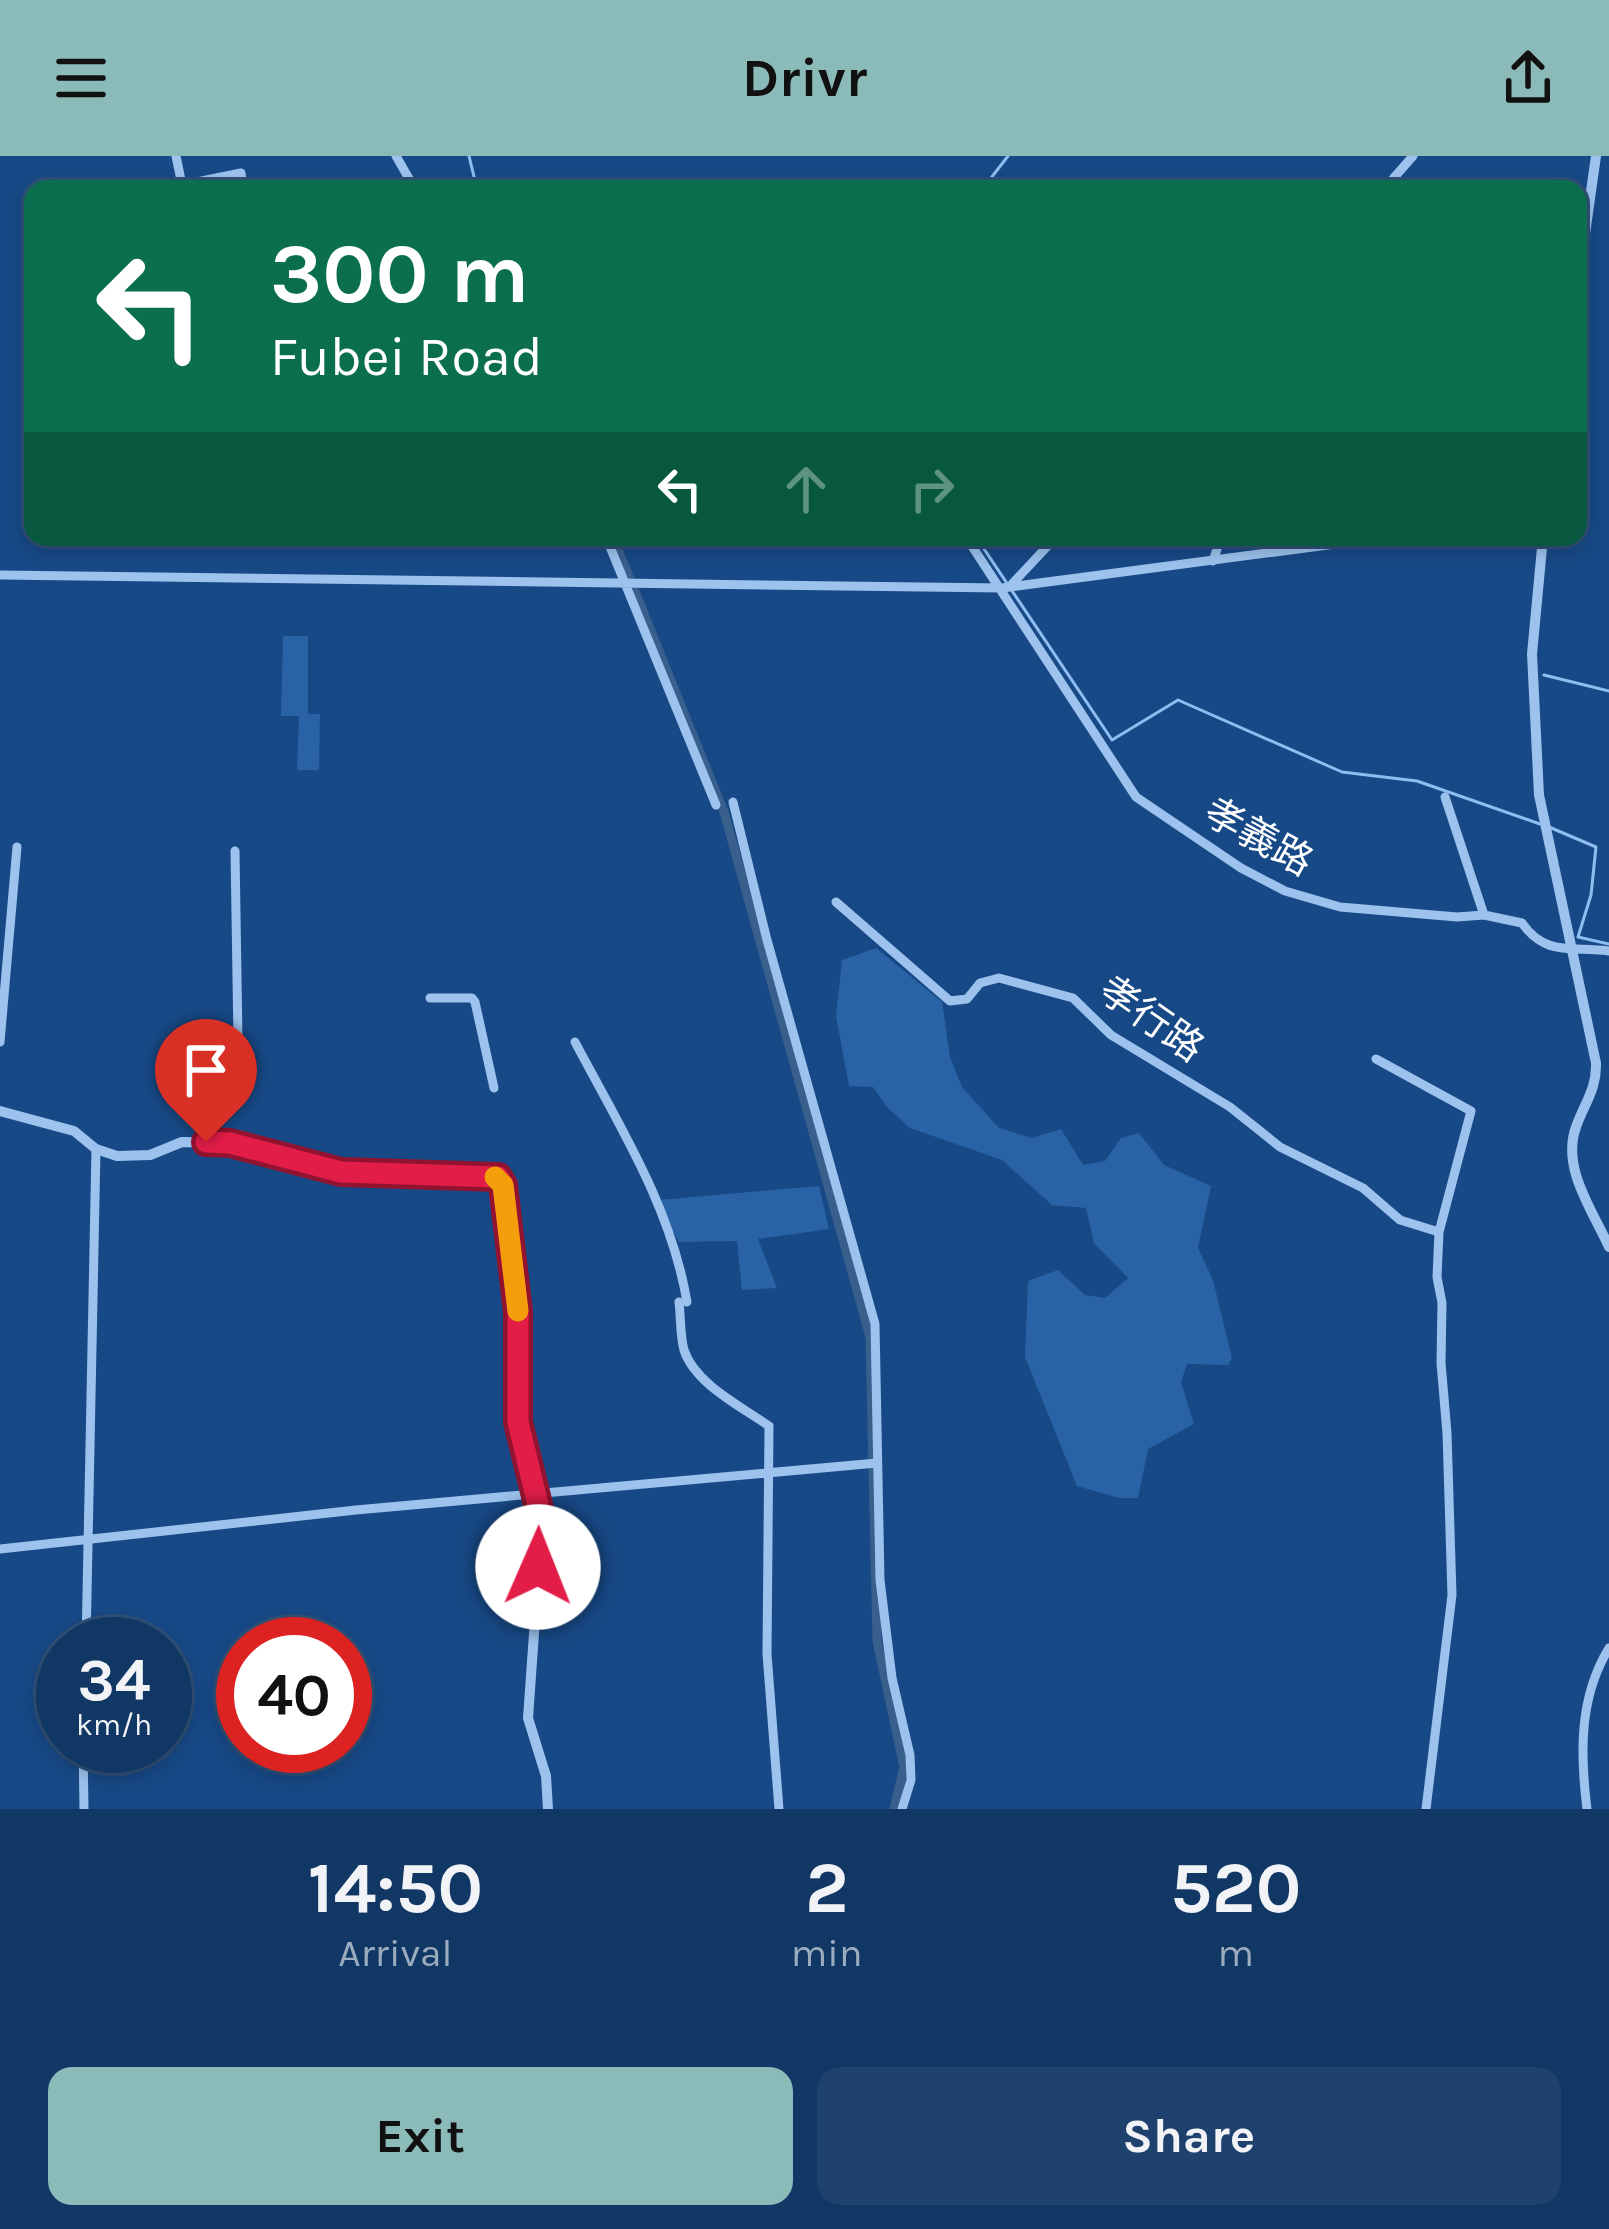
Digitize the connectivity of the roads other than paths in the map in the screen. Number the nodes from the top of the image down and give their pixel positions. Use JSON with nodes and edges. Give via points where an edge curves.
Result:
{"nodes":[{"id":1,"x":1413,"y":156,"type":"edge"},
{"id":2,"x":1596,"y":156,"type":"edge"},
{"id":3,"x":205,"y":180,"type":"edge"},
{"id":4,"x":242,"y":180,"type":"edge"},
{"id":5,"x":1392,"y":180,"type":"edge"},
{"id":6,"x":1587,"y":220,"type":"edge"},
{"id":7,"x":610,"y":546,"type":"edge"},
{"id":8,"x":974,"y":546,"type":"edge"},
{"id":9,"x":1047,"y":546,"type":"edge"},
{"id":10,"x":1218,"y":546,"type":"edge"},
{"id":11,"x":1322,"y":546,"type":"edge"},
{"id":12,"x":1542,"y":546,"type":"edge"},
{"id":13,"x":1213,"y":561,"type":"junction"},
{"id":14,"x":0,"y":575,"type":"edge"},
{"id":15,"x":624,"y":582,"type":"junction"},
{"id":16,"x":1007,"y":586,"type":"junction"},
{"id":17,"x":1445,"y":797,"type":"dead end"},
{"id":18,"x":733,"y":802,"type":"dead end"},
{"id":19,"x":716,"y":805,"type":"dead end"},
{"id":20,"x":17,"y":847,"type":"dead end"},
{"id":21,"x":235,"y":851,"type":"dead end"},
{"id":22,"x":836,"y":902,"type":"dead end"},
{"id":23,"x":1484,"y":915,"type":"junction"},
{"id":24,"x":1574,"y":948,"type":"junction"},
{"id":25,"x":1609,"y":951,"type":"edge"},
{"id":26,"x":430,"y":998,"type":"dead end"},
{"id":27,"x":238,"y":1040,"type":"dead end"},
{"id":28,"x":0,"y":1042,"type":"edge"},
{"id":29,"x":575,"y":1042,"type":"dead end"},
{"id":30,"x":1376,"y":1059,"type":"dead end"},
{"id":31,"x":494,"y":1088,"type":"dead end"},
{"id":32,"x":0,"y":1111,"type":"edge"},
{"id":33,"x":96,"y":1150,"type":"junction"},
{"id":34,"x":1439,"y":1232,"type":"junction"},
{"id":35,"x":1609,"y":1246,"type":"edge"},
{"id":36,"x":878,"y":1463,"type":"junction"},
{"id":37,"x":768,"y":1473,"type":"junction"},
{"id":38,"x":535,"y":1496,"type":"junction"},
{"id":39,"x":89,"y":1540,"type":"junction"},
{"id":40,"x":0,"y":1549,"type":"edge"},
{"id":41,"x":87,"y":1617,"type":"edge"},
{"id":42,"x":1609,"y":1648,"type":"edge"},
{"id":43,"x":1603,"y":1669,"type":"edge"},
{"id":44,"x":84,"y":1773,"type":"edge"},
{"id":45,"x":85,"y":1809,"type":"edge"},
{"id":46,"x":548,"y":1809,"type":"edge"},
{"id":47,"x":779,"y":1809,"type":"edge"},
{"id":48,"x":902,"y":1809,"type":"edge"},
{"id":49,"x":1426,"y":1809,"type":"edge"},
{"id":50,"x":1587,"y":1809,"type":"edge"}],
"edges":[{"from":1,"to":5,"type":"street"},
{"from":2,"to":6,"type":"street"},
{"from":3,"to":4,"type":"street","via":[[241,172]]},
{"from":7,"to":15,"type":"street"},
{"from":8,"to":16,"type":"street","name":"孝義路"},
{"from":9,"to":16,"type":"street"},
{"from":10,"to":13,"type":"street"},
{"from":11,"to":13,"type":"street"},
{"from":12,"to":24,"type":"street","via":[[1534,747]]},
{"from":13,"to":16,"type":"street"},
{"from":14,"to":15,"type":"street"},
{"from":15,"to":16,"type":"street"},
{"from":15,"to":19,"type":"street"},
{"from":16,"to":23,"type":"street","name":"孝義路","via":[[1136,797],[1285,891],[1340,907]]},
{"from":17,"to":23,"type":"street"},
{"from":18,"to":36,"type":"street","via":[[875,1324]]},
{"from":20,"to":28,"type":"street"},
{"from":21,"to":27,"type":"street"},
{"from":22,"to":34,"type":"street","name":"孝行路","via":[[950,1000],[967,1000],[987,978],[1073,998],[1111,1034],[1280,1147],[1363,1188],[1400,1220]]},
{"from":23,"to":24,"type":"street","name":"孝義路","via":[[1522,923],[1547,947]]},
{"from":24,"to":25,"type":"street","name":"孝義路"},
{"from":24,"to":35,"type":"street","via":[[1597,1080],[1576,1125],[1573,1164]]},
{"from":26,"to":31,"type":"street","via":[[475,1002]]},
{"from":29,"to":37,"type":"street","via":[[678,1251],[684,1349],[701,1377],[769,1426]]},
{"from":30,"to":34,"type":"street","via":[[1471,1112]]},
{"from":32,"to":33,"type":"street","via":[[74,1131]]},
{"from":33,"to":38,"type":"street","via":[[133,1157],[182,1142],[230,1143],[341,1172],[498,1177],[518,1312],[518,1422]]},
{"from":33,"to":39,"type":"street"},
{"from":34,"to":49,"type":"street","via":[[1451,1595]]},
{"from":36,"to":37,"type":"street"},
{"from":36,"to":48,"type":"street","via":[[880,1580],[910,1755]]},
{"from":37,"to":38,"type":"street"},
{"from":37,"to":47,"type":"street","via":[[767,1654]]},
{"from":38,"to":39,"type":"street"},
{"from":38,"to":46,"type":"street","via":[[542,1521],[528,1718]]},
{"from":39,"to":40,"type":"street"},
{"from":39,"to":41,"type":"street"},
{"from":42,"to":43,"type":"street"},
{"from":43,"to":50,"type":"street","via":[[1589,1690],[1583,1732]]},
{"from":44,"to":45,"type":"street"}]}
